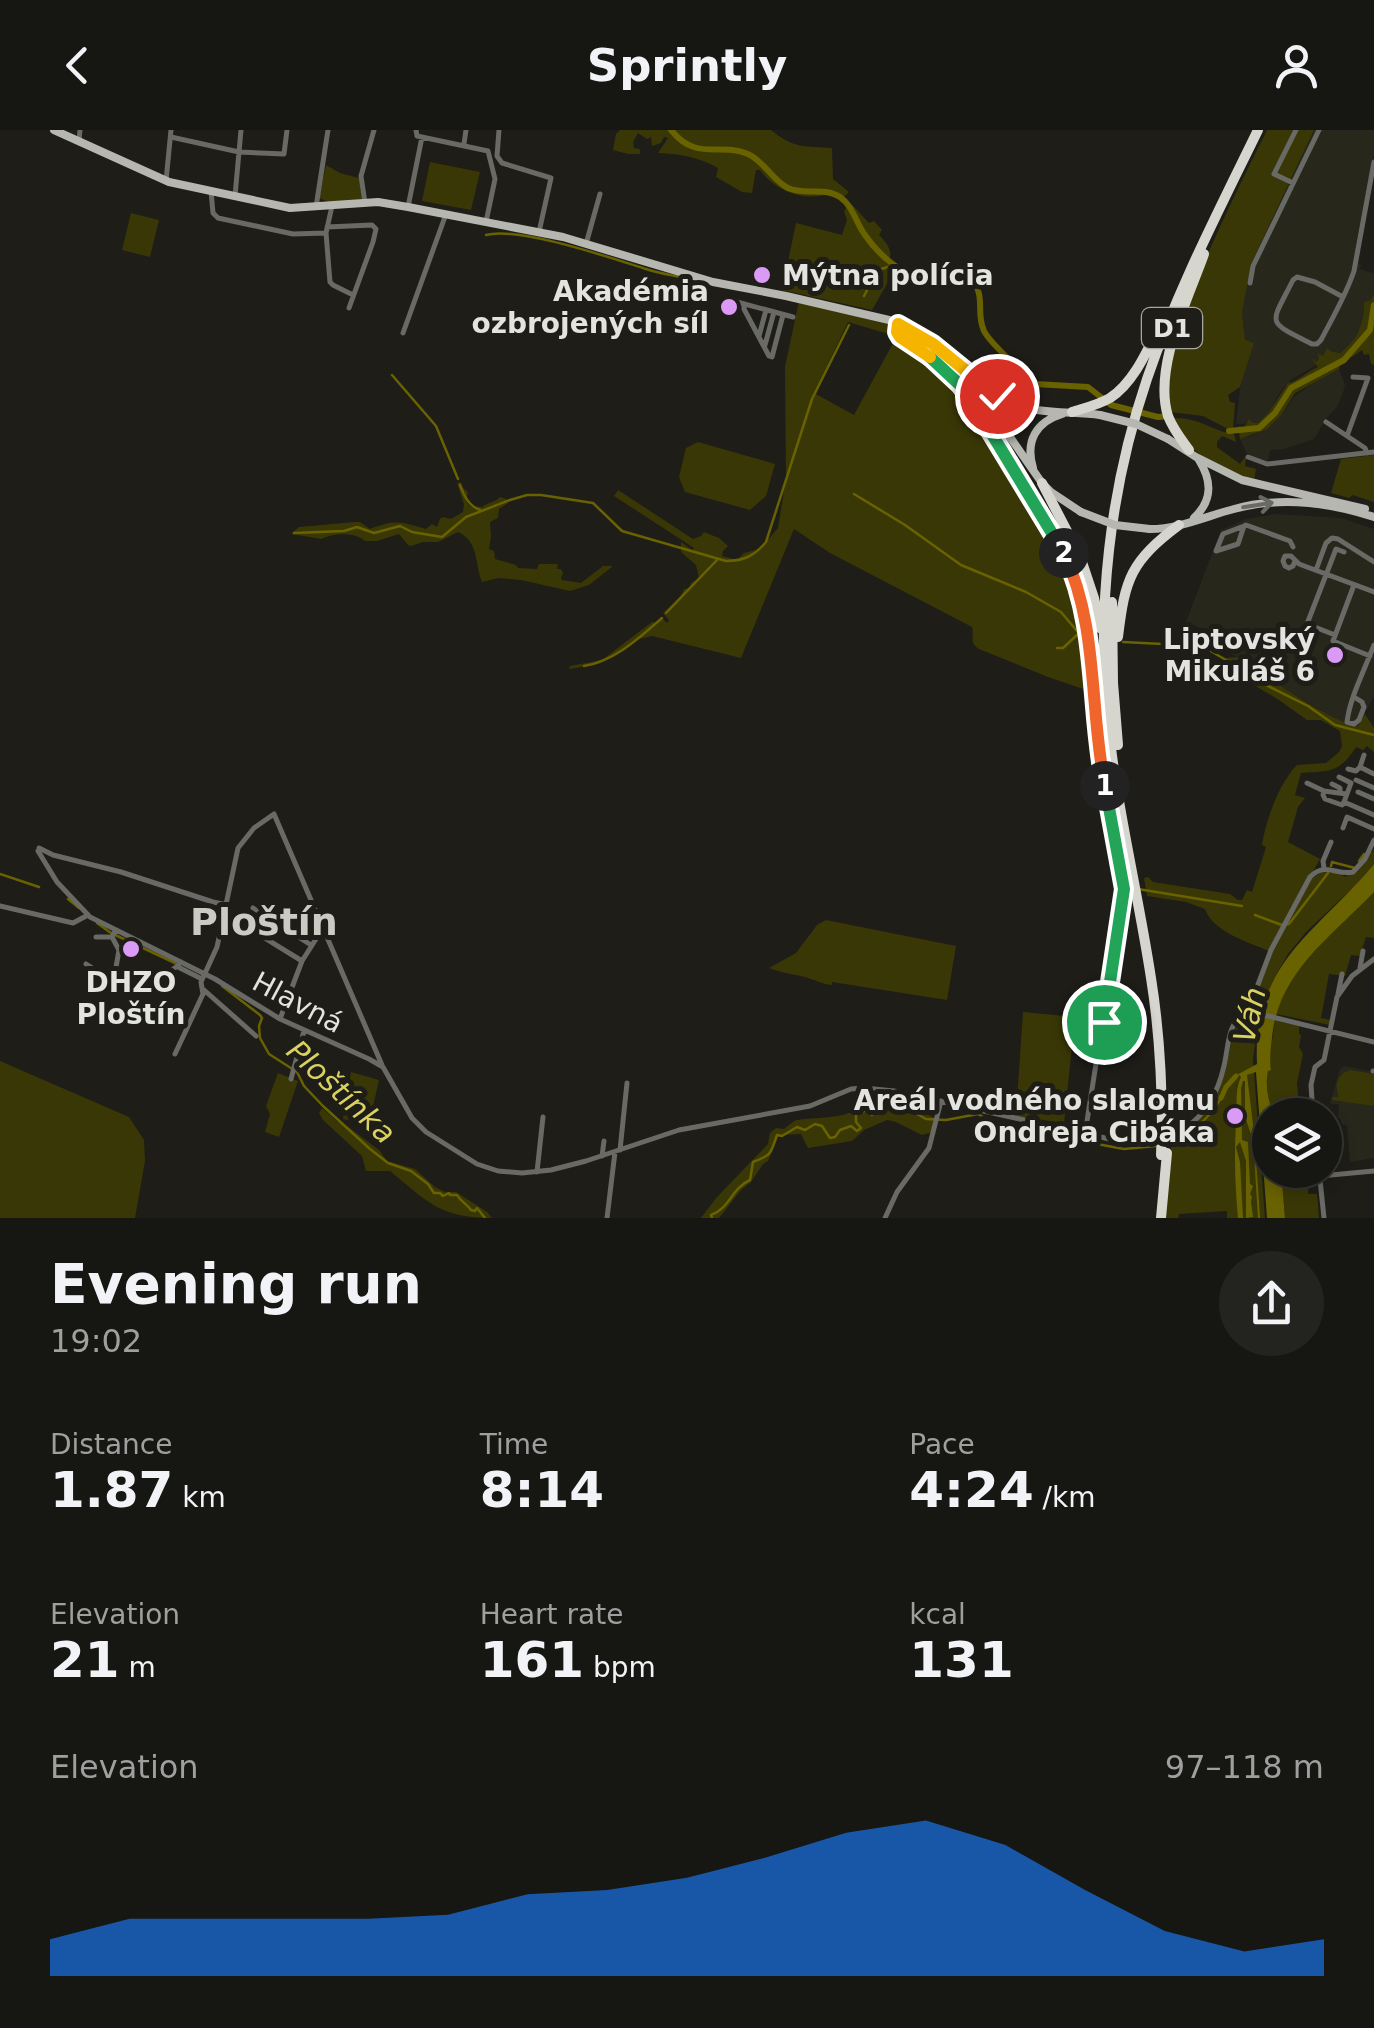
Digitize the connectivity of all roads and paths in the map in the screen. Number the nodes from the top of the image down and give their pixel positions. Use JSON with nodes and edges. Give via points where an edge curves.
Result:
{"nodes":[{"id":1,"x":54,"y":130,"type":"edge"},
{"id":2,"x":80,"y":130,"type":"edge"},
{"id":3,"x":241,"y":130,"type":"edge"},
{"id":4,"x":287,"y":130,"type":"edge"},
{"id":5,"x":328,"y":130,"type":"edge"},
{"id":6,"x":374,"y":130,"type":"edge"},
{"id":7,"x":416,"y":130,"type":"edge"},
{"id":8,"x":466,"y":130,"type":"edge"},
{"id":9,"x":500,"y":130,"type":"edge"},
{"id":10,"x":1261,"y":130,"type":"edge"},
{"id":11,"x":1296,"y":130,"type":"edge"},
{"id":12,"x":1319,"y":130,"type":"edge"},
{"id":13,"x":171,"y":133,"type":"edge"},
{"id":14,"x":422,"y":137,"type":"junction"},
{"id":15,"x":78,"y":141,"type":"junction"},
{"id":16,"x":464,"y":144,"type":"junction"},
{"id":17,"x":239,"y":152,"type":"junction"},
{"id":18,"x":493,"y":156,"type":"junction"},
{"id":19,"x":1374,"y":162,"type":"edge"},
{"id":20,"x":166,"y":181,"type":"junction"},
{"id":21,"x":1293,"y":183,"type":"junction"},
{"id":22,"x":211,"y":191,"type":"junction"},
{"id":23,"x":600,"y":194,"type":"dead end"},
{"id":24,"x":235,"y":196,"type":"junction"},
{"id":25,"x":366,"y":203,"type":"junction"},
{"id":26,"x":332,"y":206,"type":"junction"},
{"id":27,"x":316,"y":207,"type":"junction"},
{"id":28,"x":408,"y":207,"type":"junction"},
{"id":29,"x":446,"y":214,"type":"junction"},
{"id":30,"x":486,"y":222,"type":"junction"},
{"id":31,"x":326,"y":230,"type":"junction"},
{"id":32,"x":539,"y":232,"type":"junction"},
{"id":33,"x":586,"y":244,"type":"junction"},
{"id":34,"x":1206,"y":250,"type":"junction"},
{"id":35,"x":1186,"y":280,"type":"junction"},
{"id":36,"x":1250,"y":282,"type":"dead end"},
{"id":37,"x":354,"y":294,"type":"junction"},
{"id":38,"x":1343,"y":297,"type":"junction"},
{"id":39,"x":348,"y":308,"type":"dead end"},
{"id":40,"x":757,"y":308,"type":"junction"},
{"id":41,"x":770,"y":311,"type":"junction"},
{"id":42,"x":783,"y":314,"type":"junction"},
{"id":43,"x":793,"y":317,"type":"dead end"},
{"id":44,"x":898,"y":324,"type":"junction"},
{"id":45,"x":752,"y":325,"type":"junction"},
{"id":46,"x":403,"y":333,"type":"dead end"},
{"id":47,"x":758,"y":337,"type":"junction"},
{"id":48,"x":764,"y":345,"type":"junction"},
{"id":49,"x":964,"y":371,"type":"junction"},
{"id":50,"x":1353,"y":378,"type":"dead end"},
{"id":51,"x":1097,"y":410,"type":"junction"},
{"id":52,"x":1069,"y":412,"type":"junction"},
{"id":53,"x":1139,"y":412,"type":"junction"},
{"id":54,"x":1326,"y":422,"type":"dead end"},
{"id":55,"x":1172,"y":434,"type":"junction"},
{"id":56,"x":1346,"y":436,"type":"junction"},
{"id":57,"x":1371,"y":452,"type":"edge"},
{"id":58,"x":1192,"y":453,"type":"junction"},
{"id":59,"x":1248,"y":458,"type":"dead end"},
{"id":60,"x":1034,"y":471,"type":"junction"},
{"id":61,"x":1042,"y":483,"type":"junction"},
{"id":62,"x":1323,"y":502,"type":"junction"},
{"id":63,"x":1374,"y":514,"type":"edge"},
{"id":64,"x":1185,"y":523,"type":"junction"},
{"id":65,"x":1244,"y":526,"type":"junction"},
{"id":66,"x":1344,"y":552,"type":"dead end"},
{"id":67,"x":1374,"y":562,"type":"edge"},
{"id":68,"x":1316,"y":570,"type":"junction"},
{"id":69,"x":1326,"y":574,"type":"junction"},
{"id":70,"x":1354,"y":584,"type":"junction"},
{"id":71,"x":1374,"y":592,"type":"edge"},
{"id":72,"x":1336,"y":635,"type":"junction"},
{"id":73,"x":1374,"y":645,"type":"edge"},
{"id":74,"x":1104,"y":648,"type":"junction"},
{"id":75,"x":1370,"y":656,"type":"junction"},
{"id":76,"x":1112,"y":683,"type":"junction"},
{"id":77,"x":1354,"y":698,"type":"junction"},
{"id":78,"x":1364,"y":755,"type":"dead end"},
{"id":79,"x":1360,"y":767,"type":"junction"},
{"id":80,"x":1348,"y":769,"type":"dead end"},
{"id":81,"x":1374,"y":774,"type":"edge"},
{"id":82,"x":1339,"y":777,"type":"dead end"},
{"id":83,"x":1356,"y":780,"type":"dead end"},
{"id":84,"x":1307,"y":783,"type":"dead end"},
{"id":85,"x":1332,"y":784,"type":"dead end"},
{"id":86,"x":1374,"y":788,"type":"edge"},
{"id":87,"x":1324,"y":791,"type":"junction"},
{"id":88,"x":1358,"y":792,"type":"dead end"},
{"id":89,"x":1344,"y":796,"type":"junction"},
{"id":90,"x":1374,"y":799,"type":"edge"},
{"id":91,"x":1374,"y":815,"type":"edge"},
{"id":92,"x":1343,"y":828,"type":"dead end"},
{"id":93,"x":1374,"y":830,"type":"edge"},
{"id":94,"x":1374,"y":840,"type":"edge"},
{"id":95,"x":1331,"y":842,"type":"dead end"},
{"id":96,"x":1324,"y":868,"type":"junction"},
{"id":97,"x":1138,"y":888,"type":"junction"},
{"id":98,"x":227,"y":904,"type":"junction"},
{"id":99,"x":0,"y":906,"type":"edge"},
{"id":100,"x":253,"y":908,"type":"dead end"},
{"id":101,"x":226,"y":914,"type":"junction"},
{"id":102,"x":89,"y":916,"type":"junction"},
{"id":103,"x":323,"y":928,"type":"junction"},
{"id":104,"x":113,"y":934,"type":"junction"},
{"id":105,"x":96,"y":938,"type":"dead end"},
{"id":106,"x":311,"y":945,"type":"junction"},
{"id":107,"x":1364,"y":951,"type":"dead end"},
{"id":108,"x":1374,"y":959,"type":"edge"},
{"id":109,"x":302,"y":961,"type":"junction"},
{"id":110,"x":86,"y":964,"type":"dead end"},
{"id":111,"x":180,"y":965,"type":"junction"},
{"id":112,"x":1360,"y":970,"type":"junction"},
{"id":113,"x":115,"y":973,"type":"junction"},
{"id":114,"x":1342,"y":974,"type":"dead end"},
{"id":115,"x":202,"y":975,"type":"junction"},
{"id":116,"x":202,"y":989,"type":"junction"},
{"id":117,"x":1337,"y":997,"type":"junction"},
{"id":118,"x":1248,"y":1011,"type":"junction"},
{"id":119,"x":280,"y":1019,"type":"junction"},
{"id":120,"x":1331,"y":1030,"type":"junction"},
{"id":121,"x":304,"y":1031,"type":"junction"},
{"id":122,"x":256,"y":1036,"type":"dead end"},
{"id":123,"x":1374,"y":1042,"type":"edge"},
{"id":124,"x":175,"y":1054,"type":"dead end"},
{"id":125,"x":383,"y":1067,"type":"junction"},
{"id":126,"x":293,"y":1073,"type":"dead end"},
{"id":127,"x":628,"y":1083,"type":"dead end"},
{"id":128,"x":1311,"y":1098,"type":"edge"},
{"id":129,"x":942,"y":1101,"type":"junction"},
{"id":130,"x":543,"y":1117,"type":"dead end"},
{"id":131,"x":1085,"y":1134,"type":"junction"},
{"id":132,"x":604,"y":1141,"type":"dead end"},
{"id":133,"x":617,"y":1151,"type":"junction"},
{"id":134,"x":602,"y":1156,"type":"junction"},
{"id":135,"x":1374,"y":1171,"type":"edge"},
{"id":136,"x":537,"y":1172,"type":"junction"},
{"id":137,"x":1342,"y":1172,"type":"edge"},
{"id":138,"x":1321,"y":1188,"type":"edge"},
{"id":139,"x":607,"y":1218,"type":"edge"},
{"id":140,"x":885,"y":1218,"type":"edge"},
{"id":141,"x":1158,"y":1218,"type":"edge"},
{"id":142,"x":1324,"y":1218,"type":"edge"}],
"edges":[{"from":1,"to":15,"type":"main road"},
{"from":2,"to":15,"type":"street"},
{"from":3,"to":17,"type":"street"},
{"from":4,"to":17,"type":"street","via":[[284,154]]},
{"from":5,"to":27,"type":"street"},
{"from":6,"to":25,"type":"street","via":[[361,177]]},
{"from":7,"to":14,"type":"street"},
{"from":8,"to":16,"type":"street"},
{"from":9,"to":18,"type":"street"},
{"from":10,"to":34,"type":"highway","number":"D1"},
{"from":10,"to":35,"type":"highway","number":"D1"},
{"from":11,"to":21,"type":"street","via":[[1274,174]]},
{"from":12,"to":21,"type":"street"},
{"from":13,"to":17,"type":"street"},
{"from":13,"to":20,"type":"street"},
{"from":14,"to":16,"type":"street"},
{"from":14,"to":28,"type":"street"},
{"from":15,"to":20,"type":"main road"},
{"from":16,"to":18,"type":"street"},
{"from":17,"to":24,"type":"street"},
{"from":18,"to":30,"type":"street"},
{"from":18,"to":32,"type":"street","via":[[552,178]]},
{"from":19,"to":38,"type":"street"},
{"from":20,"to":22,"type":"main road"},
{"from":21,"to":36,"type":"street"},
{"from":22,"to":24,"type":"main road"},
{"from":22,"to":31,"type":"street","via":[[218,218],[293,234]]},
{"from":23,"to":33,"type":"street"},
{"from":24,"to":27,"type":"main road"},
{"from":25,"to":26,"type":"main road"},
{"from":25,"to":28,"type":"main road"},
{"from":26,"to":27,"type":"main road"},
{"from":26,"to":31,"type":"street"},
{"from":28,"to":29,"type":"main road"},
{"from":29,"to":30,"type":"main road"},
{"from":29,"to":46,"type":"street"},
{"from":30,"to":32,"type":"main road"},
{"from":31,"to":37,"type":"street","via":[[330,282]]},
{"from":31,"to":37,"type":"street","via":[[376,228]]},
{"from":32,"to":33,"type":"main road"},
{"from":33,"to":44,"type":"main road"},
{"from":34,"to":53,"type":"highway","number":"D1"},
{"from":34,"to":55,"type":"highway","via":[[1164,383]]},
{"from":35,"to":51,"type":"highway","via":[[1139,364]]},
{"from":35,"to":53,"type":"highway","number":"D1"},
{"from":37,"to":39,"type":"street"},
{"from":38,"to":38,"type":"street","via":[[1297,277],[1276,324],[1317,344]]},
{"from":40,"to":41,"type":"street"},
{"from":40,"to":45,"type":"street"},
{"from":40,"to":45,"type":"street","via":[[740,303]]},
{"from":41,"to":42,"type":"street"},
{"from":41,"to":47,"type":"street"},
{"from":41,"to":48,"type":"street"},
{"from":42,"to":43,"type":"street"},
{"from":42,"to":48,"type":"street","via":[[774,348]]},
{"from":44,"to":49,"type":"main road"},
{"from":44,"to":131,"type":"street","via":[[900,337],[944,368],[973,403],[1063,551],[1085,613],[1124,889]]},
{"from":45,"to":47,"type":"street"},
{"from":47,"to":48,"type":"street"},
{"from":49,"to":52,"type":"main road","via":[[1008,402]]},
{"from":49,"to":60,"type":"main road"},
{"from":50,"to":56,"type":"street","via":[[1368,378]]},
{"from":51,"to":52,"type":"highway"},
{"from":51,"to":55,"type":"main road","bridge":true},
{"from":52,"to":60,"type":"main road","via":[[1034,433]]},
{"from":53,"to":74,"type":"highway","number":"D1","via":[[1110,544]]},
{"from":53,"to":76,"type":"highway","number":"D1","via":[[1116,546]]},
{"from":54,"to":56,"type":"street"},
{"from":55,"to":58,"type":"highway"},
{"from":56,"to":57,"type":"street"},
{"from":57,"to":59,"type":"street","via":[[1267,464]]},
{"from":58,"to":62,"type":"main road","via":[[1242,480]]},
{"from":58,"to":64,"type":"main road","via":[[1210,490],[1203,509]]},
{"from":60,"to":61,"type":"main road"},
{"from":61,"to":64,"type":"main road","bridge":true,"via":[[1080,512],[1115,525]]},
{"from":61,"to":74,"type":"highway","via":[[1084,566]]},
{"from":62,"to":63,"type":"main road"},
{"from":64,"to":62,"type":"main road","one_way":true,"via":[[1262,503]]},
{"from":64,"to":76,"type":"highway","via":[[1146,551],[1131,576]]},
{"from":65,"to":65,"type":"street","via":[[1223,534],[1216,551],[1238,544]]},
{"from":65,"to":68,"type":"street","via":[[1290,542],[1292,560]]},
{"from":66,"to":69,"type":"street","via":[[1336,549]]},
{"from":67,"to":68,"type":"street","via":[[1333,538]]},
{"from":68,"to":69,"type":"street"},
{"from":69,"to":70,"type":"street"},
{"from":69,"to":72,"type":"street","via":[[1307,624]]},
{"from":70,"to":71,"type":"street"},
{"from":70,"to":72,"type":"street"},
{"from":72,"to":75,"type":"street","via":[[1333,641]]},
{"from":73,"to":75,"type":"street"},
{"from":74,"to":97,"type":"highway","number":"D1","via":[[1108,724]]},
{"from":75,"to":77,"type":"street"},
{"from":76,"to":97,"type":"highway","number":"D1"},
{"from":77,"to":77,"type":"street","via":[[1346,719],[1352,724],[1364,707]]},
{"from":78,"to":79,"type":"street"},
{"from":79,"to":80,"type":"street"},
{"from":79,"to":81,"type":"street"},
{"from":82,"to":89,"type":"street","via":[[1351,783]]},
{"from":83,"to":86,"type":"street"},
{"from":84,"to":87,"type":"street"},
{"from":85,"to":89,"type":"street"},
{"from":87,"to":89,"type":"street"},
{"from":87,"to":89,"type":"street","via":[[1325,799],[1342,806]]},
{"from":88,"to":90,"type":"street"},
{"from":89,"to":91,"type":"street"},
{"from":92,"to":93,"type":"street","via":[[1347,818]]},
{"from":94,"to":96,"type":"street","via":[[1353,872]]},
{"from":95,"to":96,"type":"street"},
{"from":96,"to":118,"type":"street","via":[[1310,877],[1281,929]]},
{"from":97,"to":141,"type":"highway","number":"D1","bridge":true,"via":[[1167,1065]]},
{"from":98,"to":101,"type":"street"},
{"from":98,"to":102,"type":"street","via":[[39,848],[56,882]]},
{"from":98,"to":103,"type":"street","via":[[238,848],[274,814]]},
{"from":99,"to":102,"type":"street","via":[[73,923]]},
{"from":100,"to":106,"type":"street"},
{"from":101,"to":109,"type":"street"},
{"from":101,"to":115,"type":"street"},
{"from":102,"to":104,"type":"street","name":"Hlavná"},
{"from":103,"to":106,"type":"street"},
{"from":103,"to":125,"type":"street"},
{"from":104,"to":105,"type":"street"},
{"from":104,"to":111,"type":"street","name":"Hlavná"},
{"from":104,"to":113,"type":"street","via":[[119,950]]},
{"from":106,"to":109,"type":"street"},
{"from":107,"to":112,"type":"street"},
{"from":108,"to":112,"type":"street"},
{"from":109,"to":119,"type":"street"},
{"from":110,"to":113,"type":"street","via":[[105,978]]},
{"from":111,"to":113,"type":"street","via":[[153,976]]},
{"from":111,"to":115,"type":"street","name":"Hlavná"},
{"from":112,"to":117,"type":"street"},
{"from":114,"to":117,"type":"street"},
{"from":115,"to":116,"type":"street"},
{"from":115,"to":119,"type":"street","name":"Hlavná"},
{"from":116,"to":122,"type":"street"},
{"from":116,"to":124,"type":"street"},
{"from":117,"to":120,"type":"street"},
{"from":118,"to":120,"type":"street"},
{"from":118,"to":131,"type":"street","via":[[1234,1023],[1212,1098],[1189,1126],[1142,1142]]},
{"from":119,"to":121,"type":"street","name":"Hlavná"},
{"from":120,"to":123,"type":"street"},
{"from":120,"to":128,"type":"street","via":[[1324,1060],[1314,1068]]},
{"from":121,"to":125,"type":"street","name":"Hlavná"},
{"from":121,"to":126,"type":"street"},
{"from":125,"to":136,"type":"street","via":[[415,1122],[452,1150],[493,1170]]},
{"from":127,"to":133,"type":"street"},
{"from":129,"to":131,"type":"street"},
{"from":129,"to":133,"type":"street","via":[[855,1088],[802,1108],[687,1128]]},
{"from":129,"to":140,"type":"street","via":[[927,1151]]},
{"from":130,"to":136,"type":"street"},
{"from":132,"to":134,"type":"street"},
{"from":133,"to":134,"type":"street"},
{"from":133,"to":139,"type":"street"},
{"from":134,"to":136,"type":"street"},
{"from":135,"to":137,"type":"street"},
{"from":138,"to":142,"type":"street"}]}
